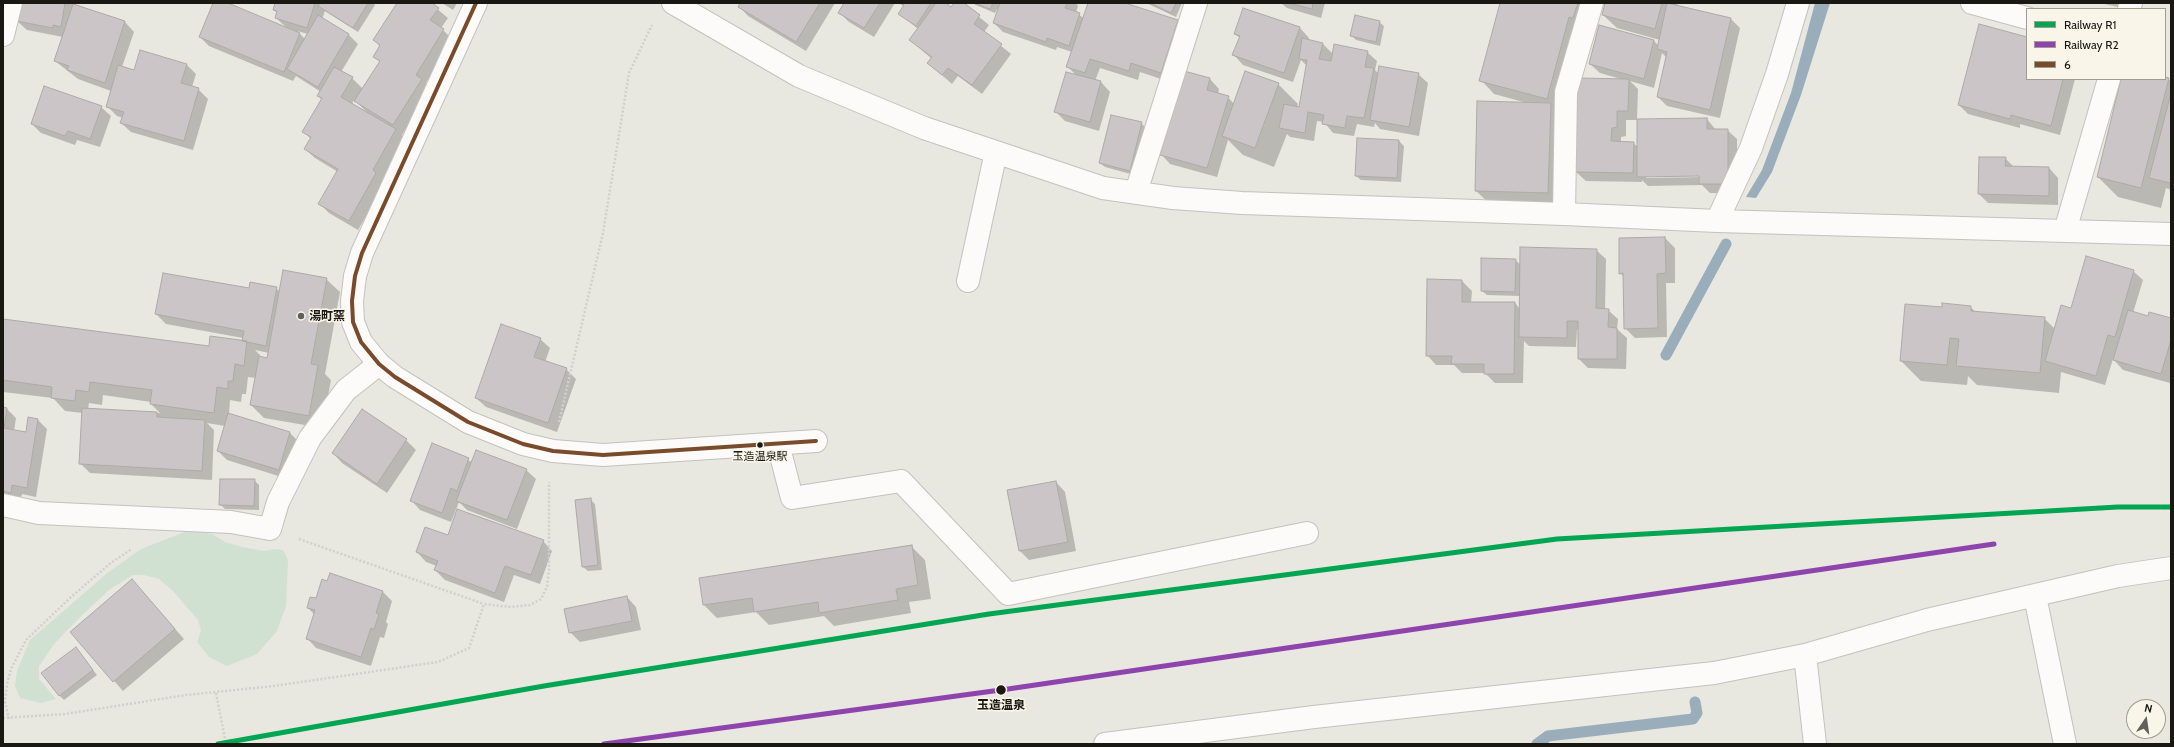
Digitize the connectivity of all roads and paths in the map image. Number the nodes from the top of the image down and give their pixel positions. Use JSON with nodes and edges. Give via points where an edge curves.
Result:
{"nodes":[{"id":1,"x":11,"y":3,"type":"edge"},
{"id":2,"x":476,"y":3,"type":"edge"},
{"id":3,"x":673,"y":3,"type":"edge"},
{"id":4,"x":1196,"y":3,"type":"edge"},
{"id":5,"x":1592,"y":3,"type":"edge"},
{"id":6,"x":1798,"y":3,"type":"edge"},
{"id":7,"x":1972,"y":3,"type":"edge"},
{"id":8,"x":2026,"y":18,"type":"edge"},
{"id":9,"x":652,"y":24,"type":"dead end"},
{"id":10,"x":3,"y":35,"type":"edge"},
{"id":11,"x":2109,"y":80,"type":"edge"},
{"id":12,"x":996,"y":152,"type":"junction"},
{"id":13,"x":1136,"y":192,"type":"junction"},
{"id":14,"x":1564,"y":214,"type":"junction"},
{"id":15,"x":1716,"y":221,"type":"junction"},
{"id":16,"x":2065,"y":231,"type":"junction"},
{"id":17,"x":2171,"y":234,"type":"edge"},
{"id":18,"x":968,"y":281,"type":"dead end"},
{"id":19,"x":379,"y":364,"type":"junction"},
{"id":20,"x":816,"y":442,"type":"dead end"},
{"id":21,"x":778,"y":444,"type":"junction"},
{"id":22,"x":553,"y":451,"type":"junction"},
{"id":23,"x":3,"y":505,"type":"edge"},
{"id":24,"x":270,"y":529,"type":"junction"},
{"id":25,"x":1306,"y":533,"type":"dead end"},
{"id":26,"x":134,"y":547,"type":"dead end"},
{"id":27,"x":2171,"y":568,"type":"edge"},
{"id":28,"x":2035,"y":596,"type":"junction"},
{"id":29,"x":484,"y":604,"type":"junction"},
{"id":30,"x":1805,"y":655,"type":"junction"},
{"id":31,"x":216,"y":693,"type":"junction"},
{"id":32,"x":3,"y":718,"type":"edge"},
{"id":33,"x":8,"y":719,"type":"junction"},
{"id":34,"x":226,"y":744,"type":"edge"},
{"id":35,"x":1104,"y":744,"type":"edge"},
{"id":36,"x":1815,"y":744,"type":"edge"},
{"id":37,"x":2065,"y":744,"type":"edge"}],
"edges":[{"from":1,"to":10,"type":"street"},
{"from":2,"to":19,"type":"street","via":[[362,253],[355,276],[353,322],[361,342]]},
{"from":3,"to":12,"type":"street","via":[[799,76],[924,128]]},
{"from":4,"to":13,"type":"street"},
{"from":5,"to":14,"type":"street","via":[[1566,92]]},
{"from":6,"to":15,"type":"street","via":[[1751,148]]},
{"from":7,"to":8,"type":"street"},
{"from":9,"to":22,"type":"path","via":[[629,73],[603,233]]},
{"from":11,"to":16,"type":"street"},
{"from":12,"to":13,"type":"street","via":[[1103,188]]},
{"from":12,"to":18,"type":"street"},
{"from":13,"to":14,"type":"street","via":[[1173,198],[1242,203]]},
{"from":14,"to":15,"type":"street"},
{"from":15,"to":16,"type":"street"},
{"from":16,"to":17,"type":"street"},
{"from":19,"to":22,"type":"street","via":[[420,394],[468,422],[523,444]]},
{"from":19,"to":24,"type":"street","via":[[346,390],[310,438],[278,502]]},
{"from":20,"to":21,"type":"street"},
{"from":21,"to":22,"type":"street","via":[[603,455]]},
{"from":21,"to":25,"type":"street","via":[[792,498],[901,481],[1008,594]]},
{"from":22,"to":29,"type":"path","via":[[549,471],[550,570],[547,587],[541,599],[530,605],[510,607]]},
{"from":23,"to":24,"type":"street","via":[[39,513],[231,522]]},
{"from":24,"to":29,"type":"path"},
{"from":26,"to":33,"type":"path","via":[[71,596],[26,640],[11,669],[7,684],[5,702]]},
{"from":27,"to":28,"type":"street","via":[[2118,576]]},
{"from":28,"to":30,"type":"street","via":[[1927,620]]},
{"from":28,"to":37,"type":"street"},
{"from":29,"to":31,"type":"path","via":[[470,648],[438,662]]},
{"from":30,"to":35,"type":"street","via":[[1714,673],[1314,717]]},
{"from":30,"to":36,"type":"street"},
{"from":31,"to":33,"type":"path","via":[[186,695],[65,714]]},
{"from":31,"to":34,"type":"path"},
{"from":32,"to":33,"type":"path"}]}
